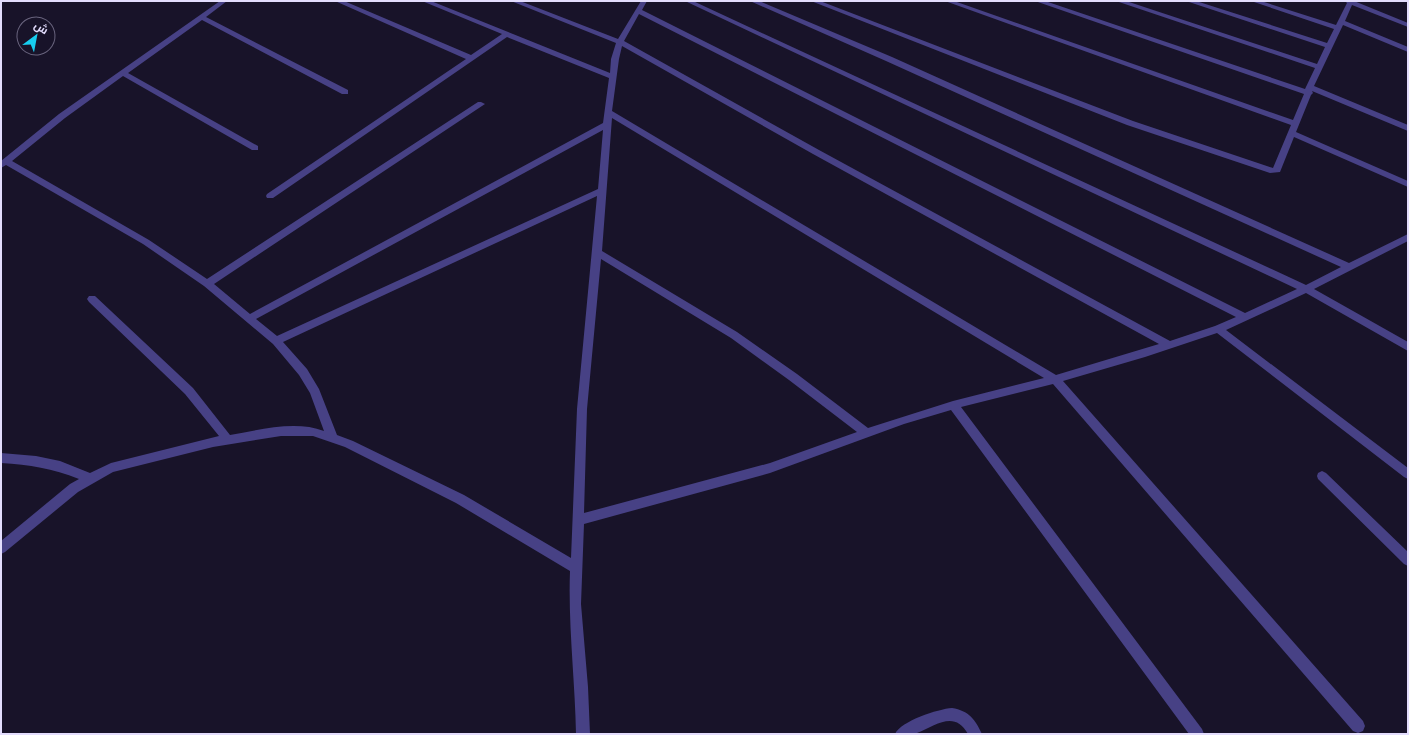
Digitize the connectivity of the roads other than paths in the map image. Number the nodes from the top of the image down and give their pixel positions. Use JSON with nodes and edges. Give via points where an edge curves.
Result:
{"nodes":[{"id":1,"x":224,"y":1,"type":"edge"},
{"id":2,"x":338,"y":1,"type":"edge"},
{"id":3,"x":425,"y":1,"type":"edge"},
{"id":4,"x":514,"y":1,"type":"edge"},
{"id":5,"x":644,"y":1,"type":"edge"},
{"id":6,"x":688,"y":1,"type":"edge"},
{"id":7,"x":752,"y":1,"type":"edge"},
{"id":8,"x":814,"y":1,"type":"edge"},
{"id":9,"x":948,"y":1,"type":"edge"},
{"id":10,"x":1038,"y":1,"type":"edge"},
{"id":11,"x":1119,"y":1,"type":"edge"},
{"id":12,"x":1189,"y":1,"type":"edge"},
{"id":13,"x":1254,"y":1,"type":"edge"},
{"id":14,"x":1350,"y":1,"type":"edge"},
{"id":15,"x":638,"y":10,"type":"junction"},
{"id":16,"x":201,"y":17,"type":"junction"},
{"id":17,"x":1339,"y":25,"type":"junction"},
{"id":18,"x":1408,"y":25,"type":"edge"},
{"id":19,"x":507,"y":34,"type":"junction"},
{"id":20,"x":620,"y":42,"type":"junction"},
{"id":21,"x":1328,"y":46,"type":"junction"},
{"id":22,"x":1408,"y":50,"type":"edge"},
{"id":23,"x":471,"y":58,"type":"junction"},
{"id":24,"x":1320,"y":67,"type":"junction"},
{"id":25,"x":123,"y":73,"type":"junction"},
{"id":26,"x":613,"y":77,"type":"junction"},
{"id":27,"x":1310,"y":90,"type":"junction"},
{"id":28,"x":345,"y":92,"type":"dead end"},
{"id":29,"x":481,"y":104,"type":"dead end"},
{"id":30,"x":608,"y":112,"type":"junction"},
{"id":31,"x":607,"y":124,"type":"junction"},
{"id":32,"x":1296,"y":124,"type":"junction"},
{"id":33,"x":1408,"y":128,"type":"edge"},
{"id":34,"x":1292,"y":133,"type":"junction"},
{"id":35,"x":255,"y":148,"type":"dead end"},
{"id":36,"x":3,"y":163,"type":"edge"},
{"id":37,"x":1408,"y":184,"type":"edge"},
{"id":38,"x":602,"y":190,"type":"junction"},
{"id":39,"x":270,"y":196,"type":"dead end"},
{"id":40,"x":1408,"y":237,"type":"edge"},
{"id":41,"x":597,"y":252,"type":"junction"},
{"id":42,"x":1348,"y":266,"type":"junction"},
{"id":43,"x":207,"y":284,"type":"junction"},
{"id":44,"x":1306,"y":289,"type":"junction"},
{"id":45,"x":92,"y":299,"type":"dead end"},
{"id":46,"x":1245,"y":316,"type":"junction"},
{"id":47,"x":249,"y":319,"type":"junction"},
{"id":48,"x":1218,"y":329,"type":"junction"},
{"id":49,"x":276,"y":342,"type":"junction"},
{"id":50,"x":1169,"y":345,"type":"junction"},
{"id":51,"x":1408,"y":347,"type":"edge"},
{"id":52,"x":1055,"y":379,"type":"junction"},
{"id":53,"x":953,"y":404,"type":"junction"},
{"id":54,"x":867,"y":434,"type":"junction"},
{"id":55,"x":333,"y":439,"type":"junction"},
{"id":56,"x":228,"y":440,"type":"junction"},
{"id":57,"x":1,"y":458,"type":"edge"},
{"id":58,"x":1408,"y":474,"type":"edge"},
{"id":59,"x":1322,"y":476,"type":"dead end"},
{"id":60,"x":90,"y":478,"type":"junction"},
{"id":61,"x":577,"y":520,"type":"junction"},
{"id":62,"x":1,"y":548,"type":"edge"},
{"id":63,"x":1408,"y":560,"type":"edge"},
{"id":64,"x":576,"y":568,"type":"junction"},
{"id":65,"x":1358,"y":726,"type":"dead end"},
{"id":66,"x":583,"y":734,"type":"edge"},
{"id":67,"x":902,"y":734,"type":"edge"},
{"id":68,"x":975,"y":734,"type":"edge"},
{"id":69,"x":1197,"y":734,"type":"edge"}],
"edges":[{"from":1,"to":16,"type":"street"},
{"from":2,"to":23,"type":"street"},
{"from":3,"to":19,"type":"street"},
{"from":4,"to":20,"type":"street"},
{"from":5,"to":15,"type":"street"},
{"from":6,"to":44,"type":"street"},
{"from":7,"to":42,"type":"street","via":[[888,59]]},
{"from":8,"to":34,"type":"street","via":[[1130,123],[1267,170],[1277,170]]},
{"from":9,"to":32,"type":"street"},
{"from":10,"to":27,"type":"street"},
{"from":11,"to":24,"type":"street"},
{"from":12,"to":21,"type":"street"},
{"from":13,"to":17,"type":"street"},
{"from":14,"to":17,"type":"street"},
{"from":14,"to":18,"type":"street"},
{"from":15,"to":20,"type":"street"},
{"from":15,"to":46,"type":"street"},
{"from":16,"to":25,"type":"street"},
{"from":16,"to":28,"type":"street"},
{"from":17,"to":21,"type":"street"},
{"from":17,"to":22,"type":"street"},
{"from":19,"to":23,"type":"street"},
{"from":19,"to":26,"type":"street"},
{"from":20,"to":26,"type":"street"},
{"from":20,"to":50,"type":"street"},
{"from":21,"to":24,"type":"street"},
{"from":23,"to":39,"type":"street"},
{"from":24,"to":27,"type":"street"},
{"from":25,"to":35,"type":"street"},
{"from":25,"to":36,"type":"street","via":[[62,116]]},
{"from":26,"to":30,"type":"street"},
{"from":27,"to":32,"type":"street"},
{"from":27,"to":33,"type":"street"},
{"from":29,"to":43,"type":"street"},
{"from":30,"to":31,"type":"street"},
{"from":30,"to":52,"type":"street"},
{"from":31,"to":38,"type":"street"},
{"from":31,"to":47,"type":"street"},
{"from":32,"to":34,"type":"street"},
{"from":34,"to":37,"type":"street"},
{"from":36,"to":43,"type":"street","via":[[146,242]]},
{"from":38,"to":41,"type":"street"},
{"from":38,"to":49,"type":"street"},
{"from":40,"to":42,"type":"street"},
{"from":41,"to":54,"type":"street","via":[[734,335]]},
{"from":41,"to":61,"type":"street","via":[[582,408]]},
{"from":42,"to":44,"type":"street"},
{"from":43,"to":47,"type":"street"},
{"from":44,"to":46,"type":"street"},
{"from":44,"to":51,"type":"street"},
{"from":45,"to":56,"type":"street","via":[[189,392]]},
{"from":46,"to":48,"type":"street"},
{"from":47,"to":49,"type":"street"},
{"from":48,"to":50,"type":"street"},
{"from":48,"to":58,"type":"street"},
{"from":49,"to":55,"type":"street","via":[[303,372],[315,392]]},
{"from":50,"to":52,"type":"street"},
{"from":52,"to":53,"type":"street"},
{"from":52,"to":65,"type":"street"},
{"from":53,"to":54,"type":"street"},
{"from":53,"to":69,"type":"street"},
{"from":54,"to":61,"type":"street","via":[[770,468]]},
{"from":55,"to":56,"type":"street","via":[[313,431],[281,431]]},
{"from":55,"to":64,"type":"street","via":[[349,444],[460,499]]},
{"from":56,"to":60,"type":"street","via":[[111,468]]},
{"from":57,"to":60,"type":"street","via":[[60,466]]},
{"from":59,"to":63,"type":"street"},
{"from":60,"to":62,"type":"street","via":[[74,488]]},
{"from":61,"to":64,"type":"street"},
{"from":64,"to":66,"type":"street","via":[[574,604],[582,687]]},
{"from":67,"to":68,"type":"street","via":[[951,713],[967,720]]}]}
